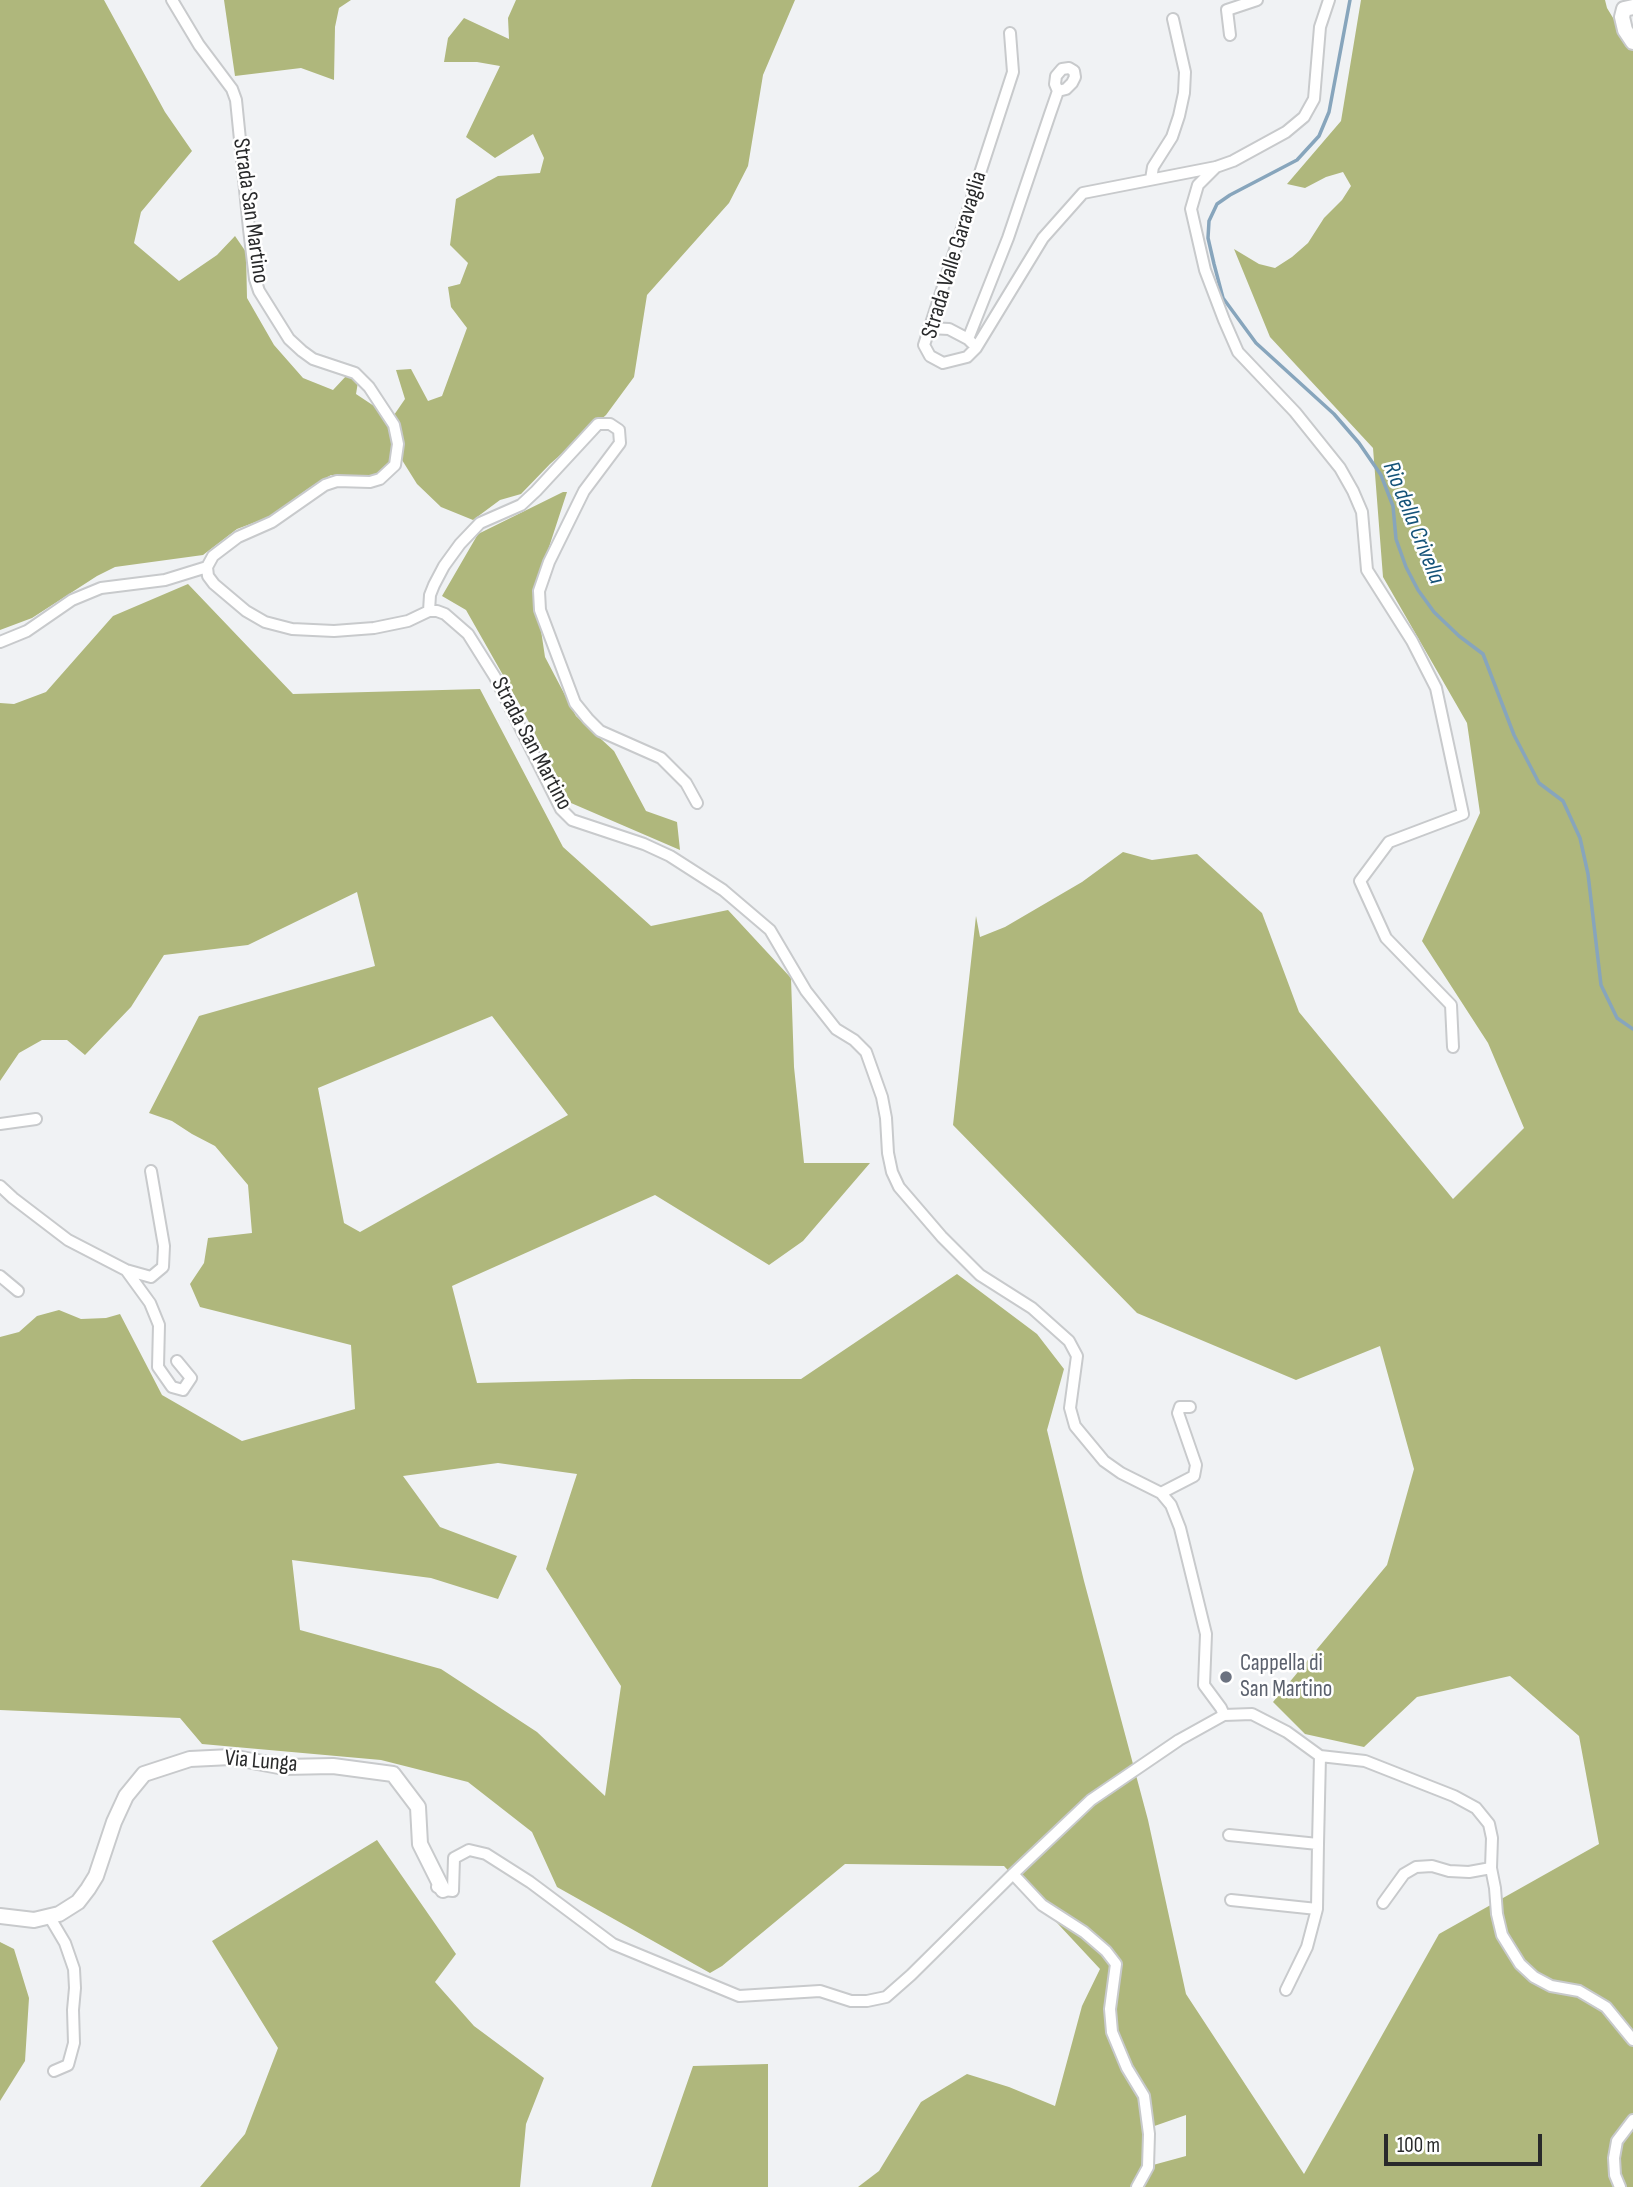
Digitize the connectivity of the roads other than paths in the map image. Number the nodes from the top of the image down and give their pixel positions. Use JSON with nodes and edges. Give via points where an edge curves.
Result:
{"nodes":[{"id":1,"x":172,"y":0,"type":"edge"},
{"id":2,"x":1257,"y":0,"type":"edge"},
{"id":3,"x":1329,"y":0,"type":"edge"},
{"id":4,"x":1633,"y":7,"type":"edge"},
{"id":5,"x":1173,"y":19,"type":"dead end"},
{"id":6,"x":1010,"y":33,"type":"dead end"},
{"id":7,"x":1230,"y":35,"type":"dead end"},
{"id":8,"x":1633,"y":42,"type":"edge"},
{"id":9,"x":1058,"y":91,"type":"dead end"},
{"id":10,"x":1216,"y":167,"type":"junction"},
{"id":11,"x":1151,"y":179,"type":"junction"},
{"id":12,"x":929,"y":328,"type":"junction"},
{"id":13,"x":968,"y":339,"type":"junction"},
{"id":14,"x":976,"y":348,"type":"junction"},
{"id":15,"x":207,"y":567,"type":"junction"},
{"id":16,"x":429,"y":611,"type":"junction"},
{"id":17,"x":0,"y":642,"type":"edge"},
{"id":18,"x":697,"y":803,"type":"dead end"},
{"id":19,"x":1453,"y":1047,"type":"dead end"},
{"id":20,"x":36,"y":1119,"type":"dead end"},
{"id":21,"x":0,"y":1124,"type":"edge"},
{"id":22,"x":151,"y":1171,"type":"dead end"},
{"id":23,"x":0,"y":1186,"type":"edge"},
{"id":24,"x":126,"y":1270,"type":"junction"},
{"id":25,"x":0,"y":1276,"type":"edge"},
{"id":26,"x":18,"y":1291,"type":"dead end"},
{"id":27,"x":177,"y":1361,"type":"dead end"},
{"id":28,"x":1190,"y":1407,"type":"dead end"},
{"id":29,"x":1161,"y":1493,"type":"junction"},
{"id":30,"x":1224,"y":1715,"type":"junction"},
{"id":31,"x":1320,"y":1756,"type":"junction"},
{"id":32,"x":1229,"y":1835,"type":"dead end"},
{"id":33,"x":1318,"y":1843,"type":"junction"},
{"id":34,"x":1491,"y":1868,"type":"junction"},
{"id":35,"x":1013,"y":1874,"type":"junction"},
{"id":36,"x":440,"y":1889,"type":"joint"},
{"id":37,"x":1231,"y":1900,"type":"dead end"},
{"id":38,"x":1383,"y":1903,"type":"dead end"},
{"id":39,"x":1317,"y":1909,"type":"junction"},
{"id":40,"x":0,"y":1916,"type":"edge"},
{"id":41,"x":49,"y":1916,"type":"junction"},
{"id":42,"x":1286,"y":1990,"type":"dead end"},
{"id":43,"x":1633,"y":2040,"type":"edge"},
{"id":44,"x":54,"y":2071,"type":"dead end"},
{"id":45,"x":1633,"y":2120,"type":"edge"},
{"id":46,"x":1137,"y":2187,"type":"edge"},
{"id":47,"x":1620,"y":2187,"type":"edge"}],
"edges":[{"from":1,"to":15,"type":"street","name":"Strada San Martino","via":[[236,100],[259,291],[289,339],[302,351],[355,373],[369,387],[394,425],[398,444],[395,465],[380,479],[325,485],[272,522],[238,537],[213,556]]},
{"from":2,"to":7,"type":"street","via":[[1227,10]]},
{"from":3,"to":10,"type":"street","name":"Strada Valle Garavaglia","via":[[1320,27],[1314,99],[1304,117],[1286,132]]},
{"from":4,"to":8,"type":"street","via":[[1624,9],[1622,17]]},
{"from":5,"to":11,"type":"street","via":[[1185,72],[1184,93],[1172,137],[1153,167]]},
{"from":6,"to":12,"type":"street","name":"Strada Valle Garavaglia","via":[[1013,72]]},
{"from":9,"to":13,"type":"street","via":[[1009,238]]},
{"from":10,"to":11,"type":"street","name":"Strada Valle Garavaglia"},
{"from":10,"to":19,"type":"street","name":"Strada Valle Garavaglia","via":[[1198,185],[1191,209],[1205,270],[1224,320],[1238,352],[1340,468],[1362,512],[1367,570],[1436,688],[1463,814],[1389,842],[1360,881],[1386,938],[1451,1005]]},
{"from":11,"to":14,"type":"street","name":"Strada Valle Garavaglia","via":[[1083,193],[1043,238]]},
{"from":12,"to":13,"type":"street","via":[[949,329]]},
{"from":12,"to":14,"type":"street","name":"Strada Valle Garavaglia","via":[[924,345],[930,356],[943,363],[967,357]]},
{"from":13,"to":14,"type":"street"},
{"from":15,"to":16,"type":"street","via":[[208,576],[226,595],[277,626],[334,631],[374,628]]},
{"from":15,"to":17,"type":"street","via":[[165,580],[101,588]]},
{"from":16,"to":18,"type":"street","via":[[433,584],[480,523],[521,505],[598,424],[619,430],[620,443],[584,491],[549,562],[539,591],[540,610],[575,703],[588,719],[600,731],[661,758],[686,783]]},
{"from":16,"to":29,"type":"street","name":"Strada San Martino","via":[[453,619],[476,646],[561,809],[572,820],[670,856],[723,890],[771,930],[806,991],[836,1029],[866,1052],[882,1097],[888,1153],[899,1187],[980,1275],[1032,1308],[1069,1341],[1077,1356],[1070,1408],[1074,1426],[1104,1461]]},
{"from":20,"to":21,"type":"street"},
{"from":22,"to":24,"type":"street","via":[[164,1246],[163,1267],[151,1277]]},
{"from":23,"to":24,"type":"street","via":[[68,1240]]},
{"from":24,"to":27,"type":"street","via":[[150,1303],[159,1325],[158,1367],[172,1387],[183,1390],[191,1378]]},
{"from":25,"to":26,"type":"street"},
{"from":28,"to":29,"type":"street","via":[[1180,1406],[1178,1413],[1196,1465],[1194,1476]]},
{"from":29,"to":30,"type":"street","via":[[1180,1528],[1202,1616],[1204,1685]]},
{"from":30,"to":31,"type":"street","via":[[1252,1714]]},
{"from":30,"to":35,"type":"street","via":[[1091,1800]]},
{"from":31,"to":33,"type":"street"},
{"from":31,"to":34,"type":"street","via":[[1365,1761],[1476,1808],[1489,1824]]},
{"from":32,"to":33,"type":"street"},
{"from":33,"to":39,"type":"street"},
{"from":34,"to":38,"type":"street","via":[[1469,1872],[1416,1867],[1404,1874]]},
{"from":34,"to":43,"type":"street","via":[[1502,1935],[1520,1964],[1551,1986],[1578,1991],[1606,2007]]},
{"from":35,"to":36,"type":"street","via":[[912,1975],[886,1997],[867,2001],[820,1991],[739,1996],[612,1944],[486,1854],[469,1850],[454,1858],[453,1891]]},
{"from":35,"to":46,"type":"street","via":[[1042,1905],[1084,1932],[1116,1964],[1112,2032],[1144,2096],[1149,2134],[1148,2167]]},
{"from":36,"to":41,"type":"street","name":"Via Lunga","via":[[420,1844],[418,1807],[393,1774],[332,1766],[284,1767],[231,1757],[190,1759],[144,1774],[126,1796],[88,1889],[78,1902]]},
{"from":37,"to":39,"type":"street"},
{"from":39,"to":42,"type":"street","via":[[1307,1947]]},
{"from":40,"to":41,"type":"street","name":"Via Lunga","via":[[34,1920]]},
{"from":41,"to":44,"type":"street","via":[[65,1943],[75,1988],[74,2043],[68,2065]]},
{"from":45,"to":47,"type":"street","via":[[1618,2141],[1614,2158]]}]}
